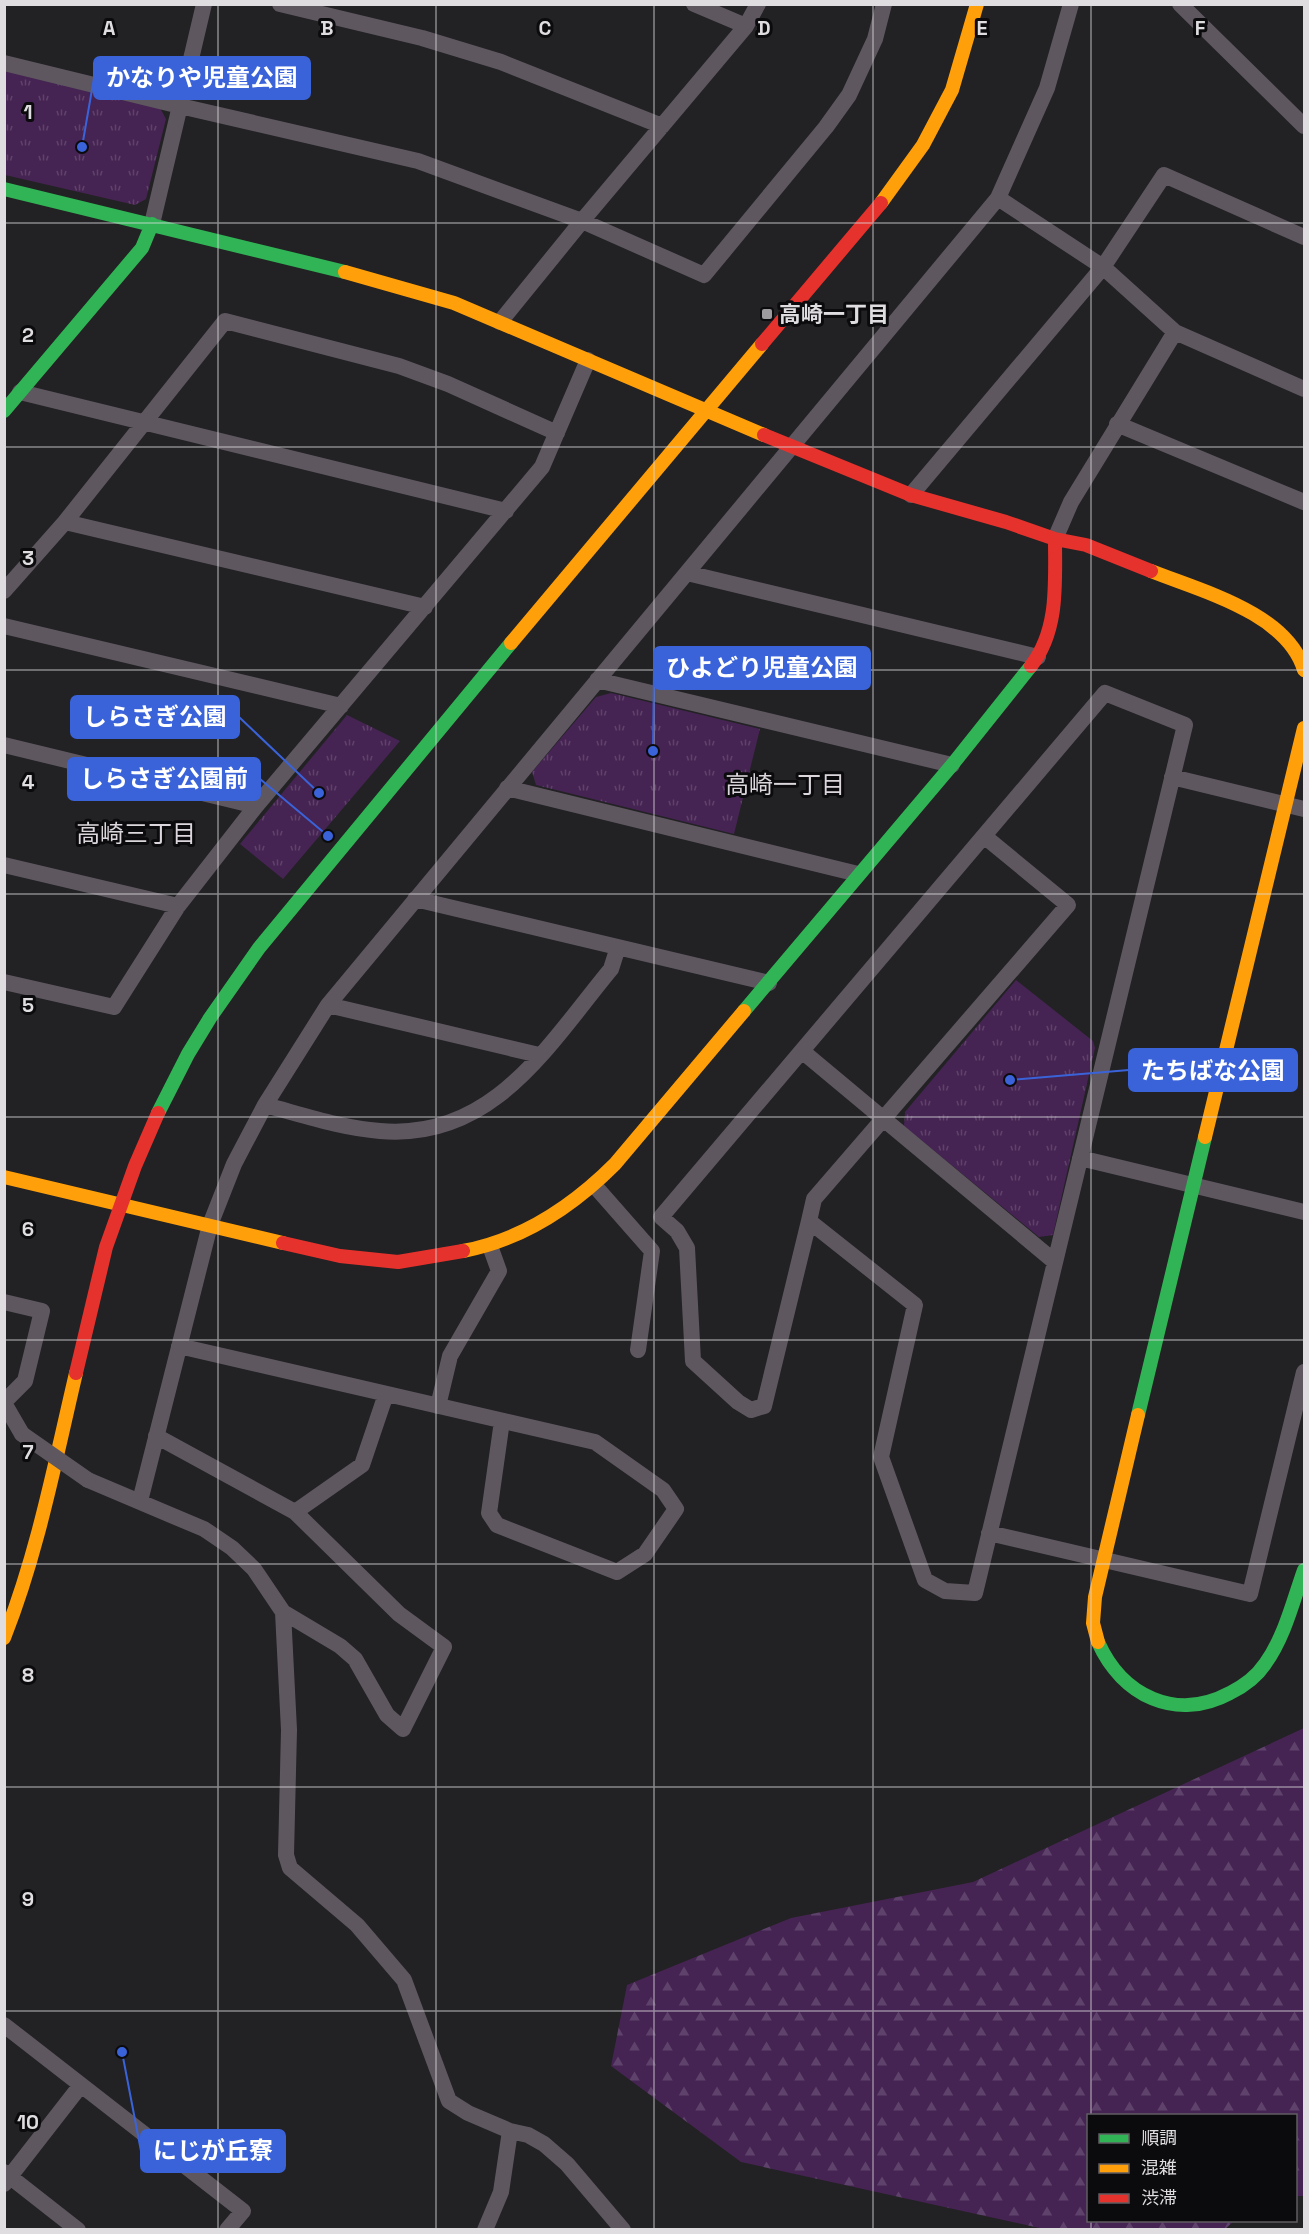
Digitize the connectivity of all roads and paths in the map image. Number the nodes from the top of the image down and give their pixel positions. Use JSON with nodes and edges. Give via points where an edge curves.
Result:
{"nodes":[{"id":1,"x":204,"y":4,"type":"edge"},
{"id":2,"x":280,"y":4,"type":"edge"},
{"id":3,"x":694,"y":4,"type":"edge"},
{"id":4,"x":758,"y":4,"type":"edge"},
{"id":5,"x":884,"y":4,"type":"edge"},
{"id":6,"x":977,"y":4,"type":"edge"},
{"id":7,"x":1071,"y":4,"type":"edge"},
{"id":8,"x":1180,"y":4,"type":"edge"},
{"id":9,"x":746,"y":26,"type":"junction"},
{"id":10,"x":4,"y":63,"type":"edge"},
{"id":11,"x":180,"y":106,"type":"junction"},
{"id":12,"x":662,"y":126,"type":"junction"},
{"id":13,"x":1305,"y":126,"type":"edge"},
{"id":14,"x":4,"y":189,"type":"edge"},
{"id":15,"x":998,"y":198,"type":"junction"},
{"id":16,"x":582,"y":221,"type":"junction"},
{"id":17,"x":152,"y":224,"type":"junction"},
{"id":18,"x":1304,"y":237,"type":"edge"},
{"id":19,"x":1103,"y":267,"type":"junction"},
{"id":20,"x":500,"y":322,"type":"junction"},
{"id":21,"x":1175,"y":332,"type":"junction"},
{"id":22,"x":588,"y":360,"type":"junction"},
{"id":23,"x":1305,"y":389,"type":"edge"},
{"id":24,"x":20,"y":392,"type":"junction"},
{"id":25,"x":4,"y":411,"type":"edge"},
{"id":26,"x":704,"y":411,"type":"junction"},
{"id":27,"x":144,"y":423,"type":"junction"},
{"id":28,"x":1117,"y":424,"type":"junction"},
{"id":29,"x":557,"y":433,"type":"junction"},
{"id":30,"x":791,"y":447,"type":"junction"},
{"id":31,"x":910,"y":495,"type":"junction"},
{"id":32,"x":1305,"y":502,"type":"edge"},
{"id":33,"x":506,"y":511,"type":"junction"},
{"id":34,"x":64,"y":522,"type":"junction"},
{"id":35,"x":1055,"y":539,"type":"junction"},
{"id":36,"x":687,"y":573,"type":"junction"},
{"id":37,"x":4,"y":591,"type":"edge"},
{"id":38,"x":425,"y":607,"type":"junction"},
{"id":39,"x":4,"y":626,"type":"edge"},
{"id":40,"x":1038,"y":657,"type":"junction"},
{"id":41,"x":1305,"y":670,"type":"edge"},
{"id":42,"x":597,"y":680,"type":"junction"},
{"id":43,"x":341,"y":706,"type":"junction"},
{"id":44,"x":1305,"y":728,"type":"edge"},
{"id":45,"x":4,"y":745,"type":"edge"},
{"id":46,"x":952,"y":765,"type":"junction"},
{"id":47,"x":1172,"y":777,"type":"junction"},
{"id":48,"x":507,"y":788,"type":"junction"},
{"id":49,"x":1286,"y":804,"type":"junction"},
{"id":50,"x":256,"y":806,"type":"junction"},
{"id":51,"x":1305,"y":809,"type":"edge"},
{"id":52,"x":984,"y":836,"type":"junction"},
{"id":53,"x":4,"y":865,"type":"edge"},
{"id":54,"x":858,"y":874,"type":"junction"},
{"id":55,"x":415,"y":899,"type":"junction"},
{"id":56,"x":178,"y":906,"type":"junction"},
{"id":57,"x":618,"y":947,"type":"junction"},
{"id":58,"x":4,"y":982,"type":"edge"},
{"id":59,"x":768,"y":983,"type":"junction"},
{"id":60,"x":328,"y":1005,"type":"junction"},
{"id":61,"x":802,"y":1051,"type":"junction"},
{"id":62,"x":539,"y":1055,"type":"junction"},
{"id":63,"x":265,"y":1105,"type":"junction"},
{"id":64,"x":884,"y":1119,"type":"junction"},
{"id":65,"x":1080,"y":1158,"type":"junction"},
{"id":66,"x":4,"y":1177,"type":"edge"},
{"id":67,"x":594,"y":1185,"type":"junction"},
{"id":68,"x":1194,"y":1186,"type":"junction"},
{"id":69,"x":120,"y":1204,"type":"junction"},
{"id":70,"x":1305,"y":1212,"type":"edge"},
{"id":71,"x":809,"y":1221,"type":"junction"},
{"id":72,"x":210,"y":1225,"type":"junction"},
{"id":73,"x":490,"y":1246,"type":"junction"},
{"id":74,"x":1054,"y":1262,"type":"junction"},
{"id":75,"x":4,"y":1302,"type":"edge"},
{"id":76,"x":179,"y":1346,"type":"junction"},
{"id":77,"x":638,"y":1350,"type":"dead end"},
{"id":78,"x":1305,"y":1372,"type":"edge"},
{"id":79,"x":386,"y":1394,"type":"junction"},
{"id":80,"x":4,"y":1403,"type":"edge"},
{"id":81,"x":438,"y":1406,"type":"junction"},
{"id":82,"x":502,"y":1421,"type":"junction"},
{"id":83,"x":156,"y":1436,"type":"junction"},
{"id":84,"x":140,"y":1501,"type":"junction"},
{"id":85,"x":295,"y":1512,"type":"junction"},
{"id":86,"x":989,"y":1533,"type":"junction"},
{"id":87,"x":1104,"y":1560,"type":"junction"},
{"id":88,"x":1305,"y":1570,"type":"edge"},
{"id":89,"x":4,"y":1588,"type":"edge"},
{"id":90,"x":22,"y":1592,"type":"junction"},
{"id":91,"x":283,"y":1612,"type":"junction"},
{"id":92,"x":4,"y":1638,"type":"edge"},
{"id":93,"x":4,"y":2025,"type":"edge"},
{"id":94,"x":81,"y":2085,"type":"junction"},
{"id":95,"x":510,"y":2131,"type":"junction"},
{"id":96,"x":6,"y":2177,"type":"edge"},
{"id":97,"x":78,"y":2229,"type":"edge"},
{"id":98,"x":228,"y":2229,"type":"edge"},
{"id":99,"x":485,"y":2229,"type":"edge"},
{"id":100,"x":623,"y":2229,"type":"edge"}],
"edges":[{"from":1,"to":11,"type":"street"},
{"from":2,"to":12,"type":"street","via":[[422,38],[501,62]]},
{"from":3,"to":9,"type":"street"},
{"from":4,"to":9,"type":"street"},
{"from":5,"to":16,"type":"street","via":[[875,39],[849,95],[704,275]]},
{"from":6,"to":26,"type":"street","via":[[952,90],[923,145],[862,227]]},
{"from":7,"to":15,"type":"street","via":[[1047,88]]},
{"from":8,"to":13,"type":"street"},
{"from":9,"to":12,"type":"street"},
{"from":10,"to":11,"type":"street"},
{"from":11,"to":16,"type":"street","via":[[418,160]]},
{"from":11,"to":17,"type":"street"},
{"from":12,"to":16,"type":"street"},
{"from":14,"to":17,"type":"street"},
{"from":15,"to":19,"type":"street"},
{"from":15,"to":30,"type":"street"},
{"from":16,"to":20,"type":"street"},
{"from":17,"to":20,"type":"street","via":[[374,279],[454,303]]},
{"from":17,"to":24,"type":"street","via":[[142,248]]},
{"from":18,"to":19,"type":"street","via":[[1164,175]]},
{"from":19,"to":21,"type":"street"},
{"from":19,"to":31,"type":"street"},
{"from":20,"to":22,"type":"street"},
{"from":21,"to":23,"type":"street"},
{"from":21,"to":28,"type":"street"},
{"from":22,"to":26,"type":"street"},
{"from":22,"to":29,"type":"street"},
{"from":24,"to":25,"type":"street"},
{"from":24,"to":27,"type":"street"},
{"from":26,"to":30,"type":"street"},
{"from":26,"to":69,"type":"street","via":[[230,985],[182,1063],[148,1131]]},
{"from":27,"to":29,"type":"street","via":[[225,321],[399,366]]},
{"from":27,"to":33,"type":"street"},
{"from":27,"to":34,"type":"street"},
{"from":28,"to":32,"type":"street"},
{"from":28,"to":35,"type":"street","via":[[1071,502]]},
{"from":29,"to":33,"type":"street","via":[[542,467]]},
{"from":30,"to":31,"type":"street"},
{"from":30,"to":36,"type":"street"},
{"from":31,"to":35,"type":"street"},
{"from":33,"to":38,"type":"street"},
{"from":34,"to":37,"type":"street"},
{"from":34,"to":38,"type":"street"},
{"from":35,"to":40,"type":"street","via":[[1055,608],[1047,641]]},
{"from":35,"to":41,"type":"street","via":[[1086,545],[1245,609],[1288,642]]},
{"from":36,"to":40,"type":"street"},
{"from":36,"to":42,"type":"street"},
{"from":38,"to":43,"type":"street"},
{"from":39,"to":43,"type":"street"},
{"from":40,"to":46,"type":"street"},
{"from":42,"to":46,"type":"street"},
{"from":42,"to":48,"type":"street"},
{"from":43,"to":50,"type":"street"},
{"from":44,"to":49,"type":"street"},
{"from":45,"to":50,"type":"street"},
{"from":46,"to":54,"type":"street"},
{"from":47,"to":49,"type":"street"},
{"from":47,"to":52,"type":"street","via":[[1185,725],[1106,693]]},
{"from":47,"to":65,"type":"street"},
{"from":48,"to":54,"type":"street"},
{"from":48,"to":55,"type":"street"},
{"from":49,"to":51,"type":"street"},
{"from":49,"to":68,"type":"street"},
{"from":50,"to":56,"type":"street"},
{"from":52,"to":61,"type":"street"},
{"from":52,"to":64,"type":"street","via":[[1068,905]]},
{"from":53,"to":56,"type":"street"},
{"from":54,"to":59,"type":"street"},
{"from":55,"to":57,"type":"street"},
{"from":55,"to":60,"type":"street"},
{"from":56,"to":58,"type":"street","via":[[114,1007]]},
{"from":57,"to":59,"type":"street"},
{"from":57,"to":62,"type":"street","via":[[610,969]]},
{"from":59,"to":67,"type":"street"},
{"from":60,"to":62,"type":"street"},
{"from":60,"to":63,"type":"street"},
{"from":61,"to":64,"type":"street"},
{"from":61,"to":71,"type":"street","via":[[661,1217],[677,1231],[687,1248],[693,1361],[751,1410],[764,1406]]},
{"from":62,"to":63,"type":"street","via":[[506,1091],[474,1113],[415,1131],[354,1128]]},
{"from":63,"to":72,"type":"street","via":[[234,1164]]},
{"from":64,"to":71,"type":"street","via":[[814,1199]]},
{"from":64,"to":74,"type":"street"},
{"from":65,"to":68,"type":"street"},
{"from":65,"to":74,"type":"street"},
{"from":66,"to":69,"type":"street"},
{"from":67,"to":73,"type":"street","via":[[553,1216]]},
{"from":67,"to":77,"type":"street","via":[[652,1251]]},
{"from":68,"to":70,"type":"street"},
{"from":68,"to":87,"type":"street"},
{"from":69,"to":72,"type":"street"},
{"from":69,"to":90,"type":"street","via":[[106,1247]]},
{"from":71,"to":86,"type":"street","via":[[915,1305],[881,1456],[925,1580],[945,1591],[975,1593]]},
{"from":72,"to":73,"type":"street","via":[[372,1260],[417,1260]]},
{"from":72,"to":76,"type":"street"},
{"from":73,"to":81,"type":"street","via":[[499,1271],[450,1356]]},
{"from":74,"to":86,"type":"street"},
{"from":75,"to":80,"type":"street","via":[[42,1311],[25,1381]]},
{"from":76,"to":79,"type":"street"},
{"from":76,"to":83,"type":"street"},
{"from":78,"to":87,"type":"street","via":[[1250,1594]]},
{"from":79,"to":81,"type":"street"},
{"from":79,"to":85,"type":"street","via":[[362,1465]]},
{"from":80,"to":84,"type":"street","bridge":true,"via":[[22,1434],[88,1480]]},
{"from":81,"to":82,"type":"street"},
{"from":82,"to":82,"type":"street","via":[[595,1442],[663,1490],[676,1509],[645,1554],[617,1572],[497,1525],[489,1513]]},
{"from":83,"to":84,"type":"street"},
{"from":83,"to":85,"type":"street"},
{"from":84,"to":91,"type":"street","via":[[204,1530],[232,1548],[254,1569]]},
{"from":85,"to":91,"type":"street","via":[[399,1614],[444,1647],[403,1730],[387,1715],[355,1659]]},
{"from":86,"to":87,"type":"street"},
{"from":87,"to":88,"type":"street","via":[[1093,1621],[1101,1648],[1124,1682],[1138,1693],[1173,1705],[1211,1703],[1256,1676],[1274,1649]]},
{"from":89,"to":90,"type":"street"},
{"from":90,"to":92,"type":"street"},
{"from":91,"to":95,"type":"street","via":[[289,1730],[286,1855],[291,1868],[357,1924],[404,1980],[449,2102]]},
{"from":93,"to":94,"type":"street"},
{"from":94,"to":96,"type":"street"},
{"from":94,"to":98,"type":"street","via":[[243,2211]]},
{"from":95,"to":99,"type":"street","via":[[501,2192]]},
{"from":95,"to":100,"type":"street","via":[[544,2144],[567,2164]]},
{"from":96,"to":97,"type":"street"}]}
